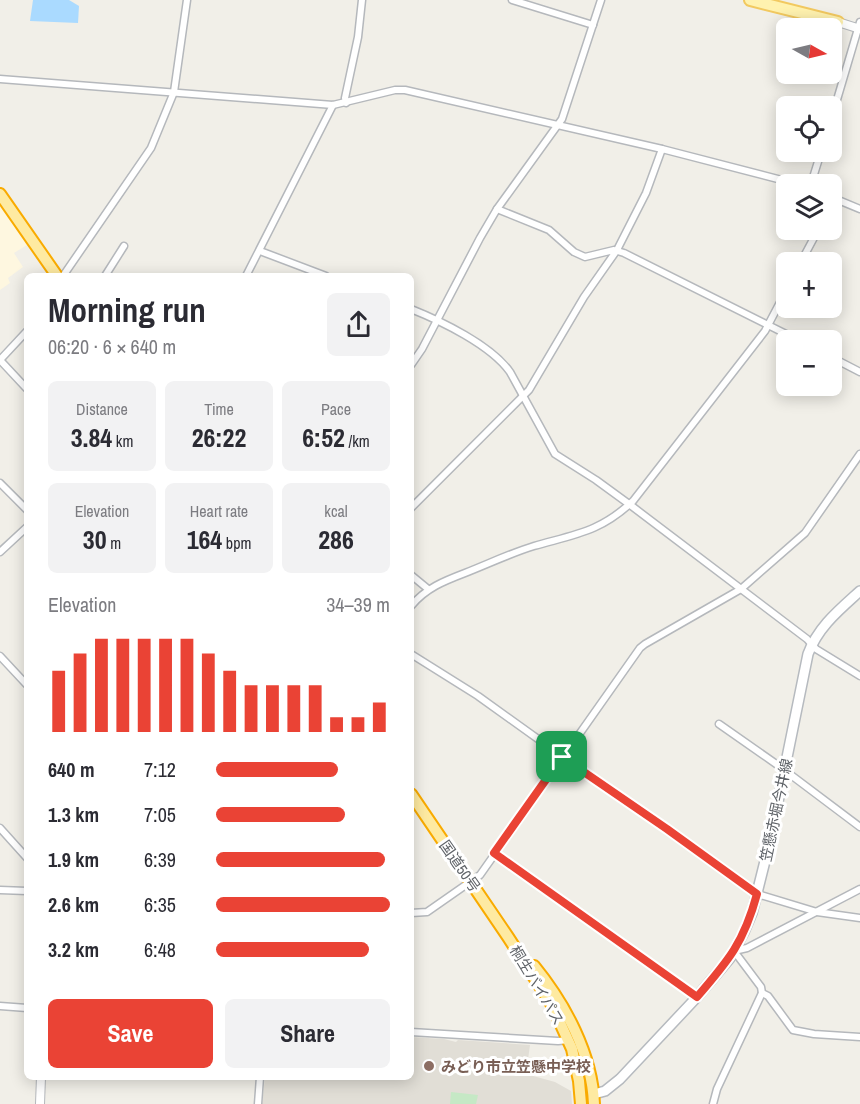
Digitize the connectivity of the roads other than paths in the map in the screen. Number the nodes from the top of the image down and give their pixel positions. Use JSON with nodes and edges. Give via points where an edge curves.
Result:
{"nodes":[{"id":1,"x":187,"y":0,"type":"edge"},
{"id":2,"x":362,"y":0,"type":"edge"},
{"id":3,"x":512,"y":0,"type":"edge"},
{"id":4,"x":601,"y":0,"type":"edge"},
{"id":5,"x":750,"y":0,"type":"edge"},
{"id":6,"x":778,"y":0,"type":"edge"},
{"id":7,"x":821,"y":18,"type":"edge"},
{"id":8,"x":826,"y":18,"type":"edge"},
{"id":9,"x":842,"y":23,"type":"edge"},
{"id":10,"x":593,"y":25,"type":"junction"},
{"id":11,"x":859,"y":27,"type":"edge"},
{"id":12,"x":0,"y":79,"type":"edge"},
{"id":13,"x":174,"y":92,"type":"junction"},
{"id":14,"x":838,"y":96,"type":"edge"},
{"id":15,"x":346,"y":103,"type":"junction"},
{"id":16,"x":333,"y":105,"type":"junction"},
{"id":17,"x":558,"y":125,"type":"junction"},
{"id":18,"x":662,"y":149,"type":"junction"},
{"id":19,"x":776,"y":179,"type":"edge"},
{"id":20,"x":0,"y":194,"type":"edge"},
{"id":21,"x":842,"y":203,"type":"edge"},
{"id":22,"x":497,"y":208,"type":"junction"},
{"id":23,"x":860,"y":209,"type":"edge"},
{"id":24,"x":124,"y":246,"type":"dead end"},
{"id":25,"x":260,"y":250,"type":"junction"},
{"id":26,"x":617,"y":250,"type":"junction"},
{"id":27,"x":55,"y":273,"type":"edge"},
{"id":28,"x":65,"y":273,"type":"edge"},
{"id":29,"x":107,"y":273,"type":"edge"},
{"id":30,"x":248,"y":273,"type":"edge"},
{"id":31,"x":318,"y":273,"type":"edge"},
{"id":32,"x":414,"y":310,"type":"edge"},
{"id":33,"x":776,"y":310,"type":"edge"},
{"id":34,"x":438,"y":319,"type":"junction"},
{"id":35,"x":768,"y":326,"type":"junction"},
{"id":36,"x":777,"y":330,"type":"edge"},
{"id":37,"x":24,"y":334,"type":"edge"},
{"id":38,"x":0,"y":360,"type":"edge"},
{"id":39,"x":414,"y":361,"type":"edge"},
{"id":40,"x":842,"y":363,"type":"edge"},
{"id":41,"x":860,"y":372,"type":"edge"},
{"id":42,"x":24,"y":386,"type":"edge"},
{"id":43,"x":523,"y":397,"type":"junction"},
{"id":44,"x":860,"y":454,"type":"edge"},
{"id":45,"x":0,"y":483,"type":"edge"},
{"id":46,"x":629,"y":504,"type":"junction"},
{"id":47,"x":414,"y":505,"type":"edge"},
{"id":48,"x":24,"y":507,"type":"edge"},
{"id":49,"x":24,"y":530,"type":"edge"},
{"id":50,"x":0,"y":552,"type":"edge"},
{"id":51,"x":414,"y":578,"type":"edge"},
{"id":52,"x":741,"y":589,"type":"junction"},
{"id":53,"x":428,"y":590,"type":"junction"},
{"id":54,"x":860,"y":591,"type":"edge"},
{"id":55,"x":414,"y":603,"type":"edge"},
{"id":56,"x":812,"y":645,"type":"junction"},
{"id":57,"x":0,"y":656,"type":"edge"},
{"id":58,"x":414,"y":656,"type":"edge"},
{"id":59,"x":860,"y":676,"type":"edge"},
{"id":60,"x":24,"y":682,"type":"edge"},
{"id":61,"x":719,"y":724,"type":"dead end"},
{"id":62,"x":562,"y":757,"type":"junction"},
{"id":63,"x":785,"y":771,"type":"junction"},
{"id":64,"x":414,"y":798,"type":"edge"},
{"id":65,"x":860,"y":827,"type":"edge"},
{"id":66,"x":0,"y":828,"type":"edge"},
{"id":67,"x":494,"y":853,"type":"junction"},
{"id":68,"x":24,"y":855,"type":"edge"},
{"id":69,"x":471,"y":882,"type":"junction"},
{"id":70,"x":860,"y":889,"type":"edge"},
{"id":71,"x":0,"y":890,"type":"edge"},
{"id":72,"x":24,"y":891,"type":"edge"},
{"id":73,"x":757,"y":894,"type":"junction"},
{"id":74,"x":818,"y":912,"type":"junction"},
{"id":75,"x":414,"y":914,"type":"edge"},
{"id":76,"x":860,"y":918,"type":"edge"},
{"id":77,"x":508,"y":937,"type":"junction"},
{"id":78,"x":735,"y":951,"type":"junction"},
{"id":79,"x":762,"y":993,"type":"junction"},
{"id":80,"x":697,"y":997,"type":"junction"},
{"id":81,"x":0,"y":1006,"type":"edge"},
{"id":82,"x":24,"y":1008,"type":"edge"},
{"id":83,"x":414,"y":1032,"type":"edge"},
{"id":84,"x":860,"y":1037,"type":"edge"},
{"id":85,"x":568,"y":1040,"type":"junction"},
{"id":86,"x":42,"y":1080,"type":"edge"},
{"id":87,"x":260,"y":1080,"type":"edge"},
{"id":88,"x":579,"y":1081,"type":"junction"},
{"id":89,"x":594,"y":1099,"type":"edge"},
{"id":90,"x":40,"y":1104,"type":"edge"},
{"id":91,"x":258,"y":1104,"type":"edge"},
{"id":92,"x":581,"y":1104,"type":"edge"},
{"id":93,"x":586,"y":1104,"type":"edge"},
{"id":94,"x":713,"y":1104,"type":"edge"}],
"edges":[{"from":1,"to":13,"type":"street"},
{"from":2,"to":15,"type":"street"},
{"from":3,"to":10,"type":"street"},
{"from":4,"to":10,"type":"street"},
{"from":5,"to":7,"type":"main road"},
{"from":6,"to":8,"type":"main road"},
{"from":9,"to":11,"type":"street"},
{"from":10,"to":17,"type":"street"},
{"from":11,"to":14,"type":"street"},
{"from":12,"to":13,"type":"street"},
{"from":13,"to":16,"type":"street"},
{"from":13,"to":28,"type":"street","via":[[151,148]]},
{"from":15,"to":16,"type":"street"},
{"from":15,"to":17,"type":"street","via":[[405,90]]},
{"from":16,"to":25,"type":"street"},
{"from":17,"to":18,"type":"street"},
{"from":17,"to":22,"type":"street"},
{"from":18,"to":19,"type":"street"},
{"from":18,"to":26,"type":"street","via":[[646,193]]},
{"from":20,"to":27,"type":"highway"},
{"from":21,"to":23,"type":"street"},
{"from":22,"to":26,"type":"street","via":[[549,231],[579,255],[587,257]]},
{"from":22,"to":34,"type":"street"},
{"from":24,"to":29,"type":"street"},
{"from":25,"to":30,"type":"street"},
{"from":25,"to":31,"type":"street"},
{"from":26,"to":35,"type":"street"},
{"from":26,"to":43,"type":"street"},
{"from":32,"to":34,"type":"street"},
{"from":33,"to":35,"type":"street"},
{"from":34,"to":39,"type":"street"},
{"from":34,"to":43,"type":"street","via":[[500,360]]},
{"from":35,"to":36,"type":"street"},
{"from":35,"to":46,"type":"street"},
{"from":37,"to":38,"type":"street"},
{"from":38,"to":42,"type":"street"},
{"from":40,"to":41,"type":"street"},
{"from":43,"to":46,"type":"street","via":[[555,454]]},
{"from":43,"to":47,"type":"street"},
{"from":44,"to":52,"type":"street","via":[[810,528]]},
{"from":45,"to":48,"type":"street"},
{"from":46,"to":52,"type":"street"},
{"from":46,"to":53,"type":"street","via":[[590,531],[515,553]]},
{"from":49,"to":50,"type":"street"},
{"from":51,"to":53,"type":"street"},
{"from":52,"to":56,"type":"street"},
{"from":52,"to":62,"type":"street","via":[[645,644]]},
{"from":53,"to":55,"type":"street"},
{"from":54,"to":56,"type":"main road","name":"笠懸赤堀今井線","via":[[831,618]]},
{"from":56,"to":59,"type":"street"},
{"from":56,"to":63,"type":"main road","name":"笠懸赤堀今井線"},
{"from":57,"to":60,"type":"street"},
{"from":58,"to":62,"type":"street"},
{"from":61,"to":63,"type":"street"},
{"from":62,"to":67,"type":"street"},
{"from":62,"to":73,"type":"street"},
{"from":63,"to":65,"type":"street"},
{"from":63,"to":73,"type":"main road","name":"笠懸赤堀今井線"},
{"from":64,"to":69,"type":"highway","name":"国道50号"},
{"from":66,"to":68,"type":"street"},
{"from":67,"to":69,"type":"street"},
{"from":67,"to":80,"type":"street"},
{"from":69,"to":75,"type":"street","via":[[427,912]]},
{"from":69,"to":77,"type":"highway","name":"国道50号"},
{"from":70,"to":74,"type":"street"},
{"from":71,"to":72,"type":"street"},
{"from":73,"to":74,"type":"street"},
{"from":73,"to":78,"type":"main road","name":"笠懸赤堀今井線"},
{"from":74,"to":76,"type":"street"},
{"from":74,"to":78,"type":"street"},
{"from":77,"to":85,"type":"highway","name":"桐生バイパス","via":[[552,1005]]},
{"from":77,"to":89,"type":"highway","name":"桐生バイパス","via":[[563,1007],[585,1058]]},
{"from":78,"to":79,"type":"street"},
{"from":78,"to":80,"type":"main road","name":"笠懸赤堀今井線"},
{"from":79,"to":84,"type":"street","via":[[795,1031]]},
{"from":79,"to":94,"type":"street"},
{"from":80,"to":89,"type":"main road","name":"笠懸赤堀今井線","via":[[620,1079]]},
{"from":81,"to":82,"type":"street"},
{"from":83,"to":85,"type":"street"},
{"from":85,"to":88,"type":"highway","name":"桐生バイパス"},
{"from":86,"to":90,"type":"street"},
{"from":87,"to":91,"type":"street"},
{"from":88,"to":89,"type":"main road"},
{"from":88,"to":92,"type":"highway","name":"桐生バイパス"},
{"from":89,"to":93,"type":"main road"}]}
